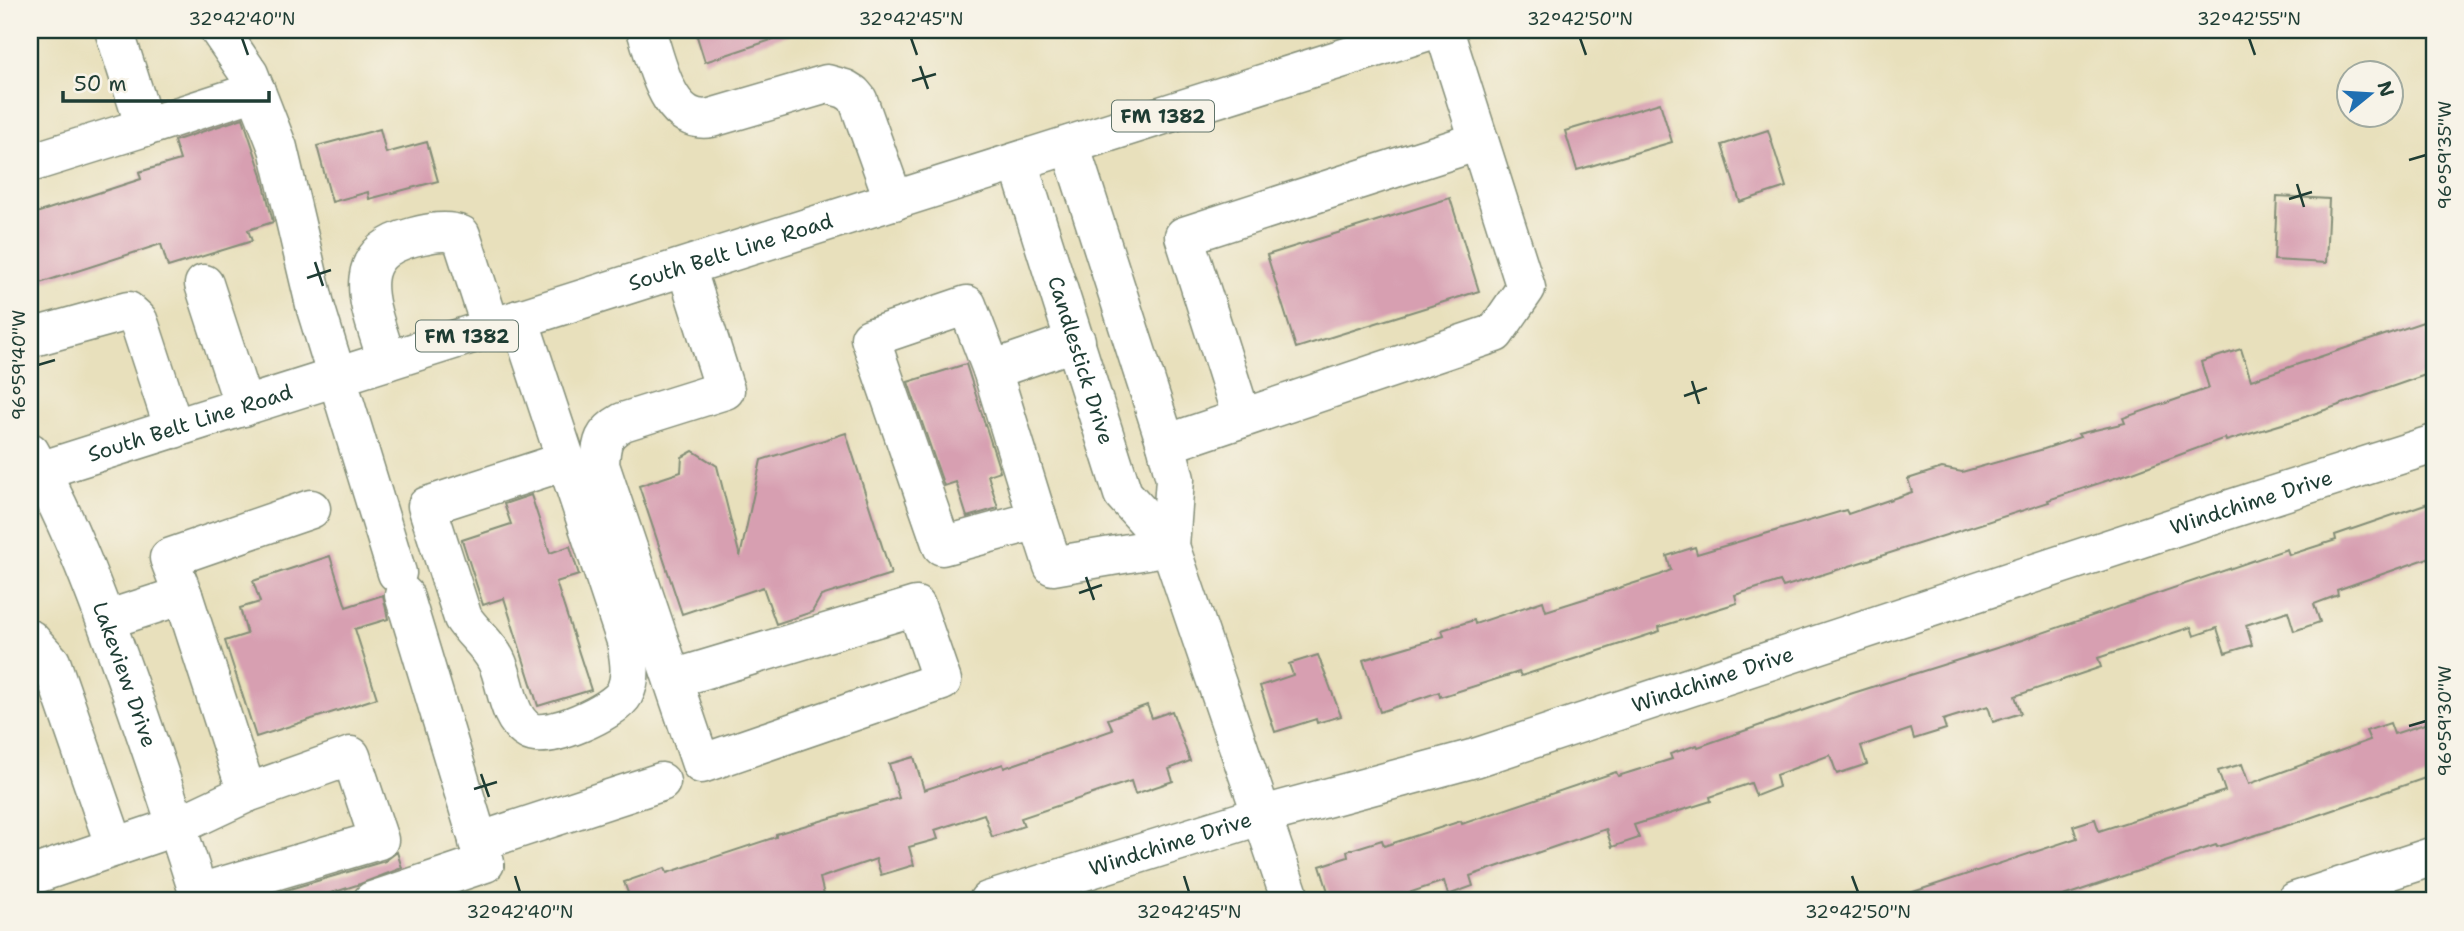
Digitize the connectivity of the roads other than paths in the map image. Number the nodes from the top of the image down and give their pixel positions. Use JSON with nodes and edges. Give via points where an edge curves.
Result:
{"nodes":[{"id":1,"x":114,"y":30,"type":"edge"},
{"id":2,"x":219,"y":30,"type":"edge"},
{"id":3,"x":646,"y":30,"type":"edge"},
{"id":4,"x":1432,"y":30,"type":"edge"},
{"id":5,"x":1444,"y":30,"type":"edge"},
{"id":6,"x":256,"y":91,"type":"junction"},
{"id":7,"x":145,"y":127,"type":"junction"},
{"id":8,"x":1479,"y":141,"type":"junction"},
{"id":9,"x":1069,"y":145,"type":"junction"},
{"id":10,"x":1018,"y":162,"type":"junction"},
{"id":11,"x":30,"y":163,"type":"edge"},
{"id":12,"x":894,"y":201,"type":"junction"},
{"id":13,"x":687,"y":267,"type":"junction"},
{"id":14,"x":204,"y":285,"type":"dead end"},
{"id":15,"x":505,"y":324,"type":"junction"},
{"id":16,"x":30,"y":338,"type":"edge"},
{"id":17,"x":1076,"y":341,"type":"junction"},
{"id":18,"x":387,"y":361,"type":"junction"},
{"id":19,"x":992,"y":370,"type":"junction"},
{"id":20,"x":338,"y":377,"type":"junction"},
{"id":21,"x":244,"y":407,"type":"junction"},
{"id":22,"x":1242,"y":418,"type":"junction"},
{"id":23,"x":174,"y":429,"type":"junction"},
{"id":24,"x":1166,"y":444,"type":"junction"},
{"id":25,"x":2434,"y":444,"type":"edge"},
{"id":26,"x":566,"y":461,"type":"junction"},
{"id":27,"x":33,"y":466,"type":"edge"},
{"id":28,"x":311,"y":509,"type":"dead end"},
{"id":29,"x":1038,"y":520,"type":"junction"},
{"id":30,"x":1170,"y":546,"type":"junction"},
{"id":31,"x":183,"y":595,"type":"junction"},
{"id":32,"x":106,"y":620,"type":"junction"},
{"id":33,"x":30,"y":639,"type":"edge"},
{"id":34,"x":673,"y":679,"type":"junction"},
{"id":35,"x":661,"y":782,"type":"dead end"},
{"id":36,"x":247,"y":793,"type":"junction"},
{"id":37,"x":1263,"y":815,"type":"junction"},
{"id":38,"x":177,"y":826,"type":"junction"},
{"id":39,"x":478,"y":842,"type":"junction"},
{"id":40,"x":115,"y":847,"type":"junction"},
{"id":41,"x":2434,"y":856,"type":"edge"},
{"id":42,"x":30,"y":876,"type":"edge"},
{"id":43,"x":200,"y":897,"type":"edge"},
{"id":44,"x":372,"y":901,"type":"edge"},
{"id":45,"x":988,"y":901,"type":"edge"},
{"id":46,"x":1291,"y":901,"type":"edge"},
{"id":47,"x":2296,"y":901,"type":"edge"}],
"edges":[{"from":1,"to":7,"type":"street"},
{"from":2,"to":6,"type":"street"},
{"from":3,"to":12,"type":"street","via":[[671,97],[694,118],[711,118],[827,84],[853,94]]},
{"from":4,"to":9,"type":"street","name":"South Belt Line Road","number":"FM 1382"},
{"from":5,"to":8,"type":"street"},
{"from":6,"to":7,"type":"street"},
{"from":6,"to":20,"type":"street","via":[[278,148],[316,309]]},
{"from":7,"to":11,"type":"street"},
{"from":8,"to":22,"type":"street","via":[[1526,288],[1495,332]]},
{"from":8,"to":22,"type":"street","via":[[1184,236]]},
{"from":9,"to":10,"type":"street","name":"South Belt Line Road","number":"FM 1382"},
{"from":9,"to":24,"type":"street","name":"Candlestick Drive"},
{"from":10,"to":12,"type":"street","name":"South Belt Line Road","number":"FM 1382"},
{"from":10,"to":17,"type":"street","name":"Candlestick Drive"},
{"from":12,"to":13,"type":"street","name":"South Belt Line Road","number":"FM 1382"},
{"from":13,"to":15,"type":"street","name":"South Belt Line Road","number":"FM 1382"},
{"from":13,"to":34,"type":"street","via":[[725,390],[608,430],[600,465]]},
{"from":14,"to":21,"type":"street"},
{"from":15,"to":18,"type":"street","name":"South Belt Line Road","number":"FM 1382"},
{"from":15,"to":18,"type":"street","via":[[461,235],[438,232],[404,240],[374,259],[366,286]]},
{"from":15,"to":26,"type":"street"},
{"from":16,"to":23,"type":"street","via":[[128,311],[138,320]]},
{"from":17,"to":19,"type":"street"},
{"from":17,"to":30,"type":"street","name":"Candlestick Drive","via":[[1123,494]]},
{"from":18,"to":20,"type":"street","name":"South Belt Line Road","number":"FM 1382"},
{"from":19,"to":29,"type":"street"},
{"from":19,"to":29,"type":"street","via":[[967,305],[870,338],[942,546]]},
{"from":20,"to":21,"type":"street","name":"South Belt Line Road","number":"FM 1382"},
{"from":20,"to":39,"type":"street"},
{"from":21,"to":23,"type":"street","name":"South Belt Line Road","number":"FM 1382"},
{"from":22,"to":24,"type":"street"},
{"from":23,"to":27,"type":"street","name":"South Belt Line Road","number":"FM 1382"},
{"from":24,"to":30,"type":"street","name":"Candlestick Drive","via":[[1175,479]]},
{"from":25,"to":37,"type":"street","name":"Windchime Drive","via":[[1475,758]]},
{"from":26,"to":26,"type":"street","via":[[630,665],[623,696],[612,706],[547,734],[530,732],[516,719],[496,660],[463,618],[427,506]]},
{"from":27,"to":32,"type":"street","name":"Lakeview Drive","via":[[81,558]]},
{"from":28,"to":31,"type":"street","via":[[169,558]]},
{"from":29,"to":30,"type":"street","via":[[1053,566]]},
{"from":30,"to":37,"type":"street","name":"Candlestick Drive"},
{"from":31,"to":32,"type":"street"},
{"from":31,"to":36,"type":"street"},
{"from":32,"to":38,"type":"street","name":"Lakeview Drive"},
{"from":33,"to":40,"type":"street","via":[[51,662]]},
{"from":34,"to":34,"type":"street","via":[[701,764],[942,681],[916,606]]},
{"from":35,"to":39,"type":"street"},
{"from":36,"to":38,"type":"street"},
{"from":36,"to":43,"type":"street","via":[[351,756],[379,840]]},
{"from":37,"to":45,"type":"street","name":"Windchime Drive"},
{"from":37,"to":46,"type":"street","name":"Candlestick Drive"},
{"from":38,"to":40,"type":"street"},
{"from":38,"to":43,"type":"street","name":"Lakeview Drive"},
{"from":39,"to":44,"type":"street","via":[[485,863]]},
{"from":40,"to":42,"type":"street"},
{"from":41,"to":47,"type":"street"}]}
